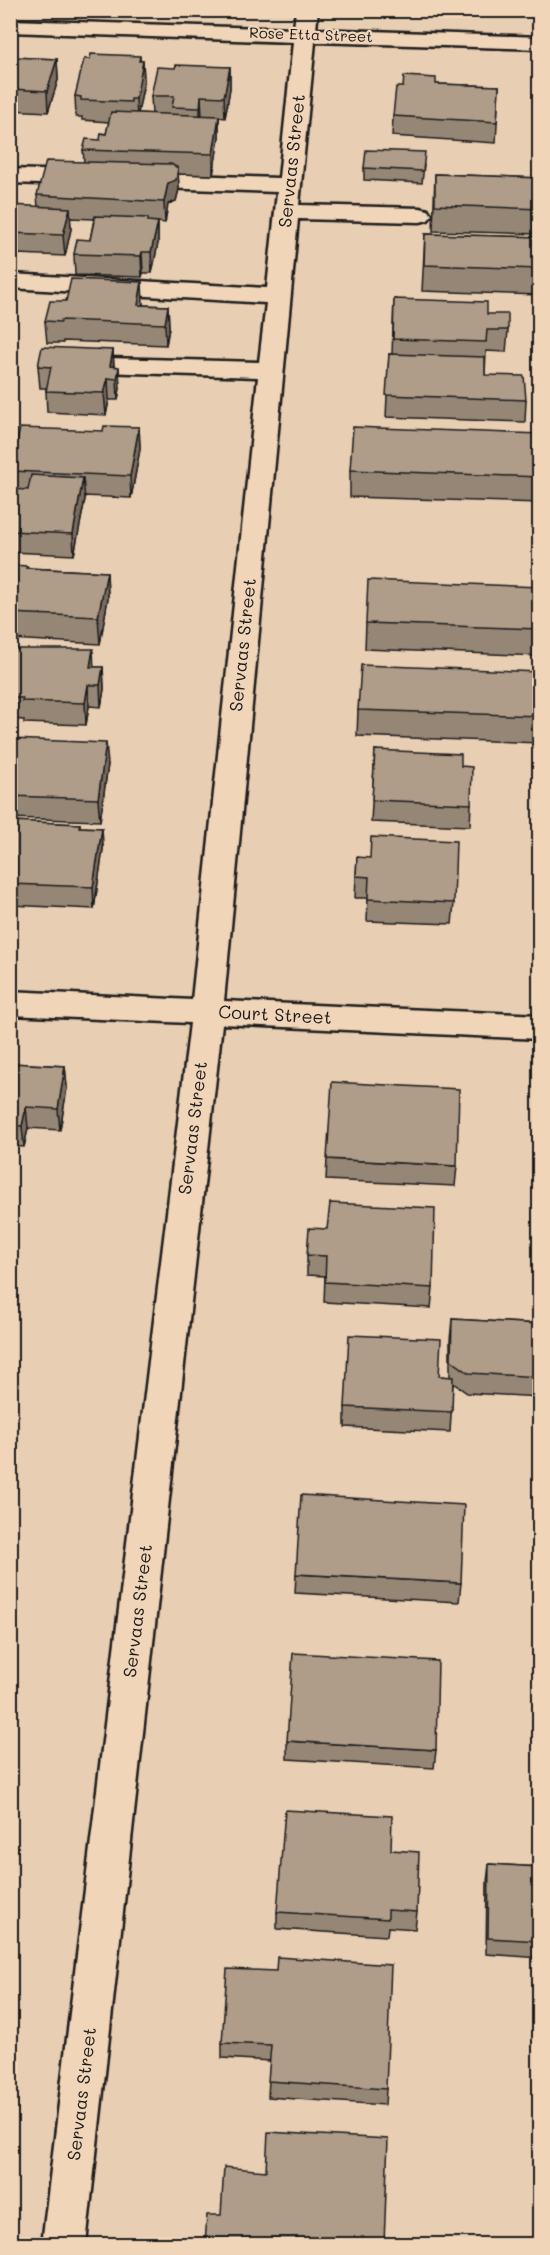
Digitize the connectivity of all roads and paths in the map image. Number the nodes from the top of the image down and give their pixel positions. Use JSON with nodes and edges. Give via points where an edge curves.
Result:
{"nodes":[{"id":1,"x":306,"y":22,"type":"edge"},
{"id":2,"x":10,"y":26,"type":"edge"},
{"id":3,"x":540,"y":43,"type":"edge"},
{"id":4,"x":10,"y":176,"type":"edge"},
{"id":5,"x":288,"y":198,"type":"junction"},
{"id":6,"x":420,"y":215,"type":"dead end"},
{"id":7,"x":10,"y":280,"type":"edge"},
{"id":8,"x":278,"y":296,"type":"junction"},
{"id":9,"x":69,"y":364,"type":"edge"},
{"id":10,"x":271,"y":370,"type":"junction"},
{"id":11,"x":10,"y":1003,"type":"edge"},
{"id":12,"x":207,"y":1012,"type":"junction"},
{"id":13,"x":540,"y":1027,"type":"edge"},
{"id":14,"x":64,"y":2244,"type":"edge"}],
"edges":[{"from":1,"to":2,"type":"street","name":"Rose Etta Street"},
{"from":1,"to":3,"type":"street","name":"Rose Etta Street"},
{"from":1,"to":5,"type":"street","name":"Servaas Street"},
{"from":4,"to":5,"type":"street"},
{"from":5,"to":6,"type":"street"},
{"from":5,"to":8,"type":"street","name":"Servaas Street"},
{"from":7,"to":8,"type":"street"},
{"from":8,"to":10,"type":"street","name":"Servaas Street"},
{"from":9,"to":10,"type":"street"},
{"from":10,"to":12,"type":"street","name":"Servaas Street"},
{"from":11,"to":12,"type":"street","name":"Court Street"},
{"from":12,"to":13,"type":"street","name":"Court Street"},
{"from":12,"to":14,"type":"street","name":"Servaas Street"}]}
